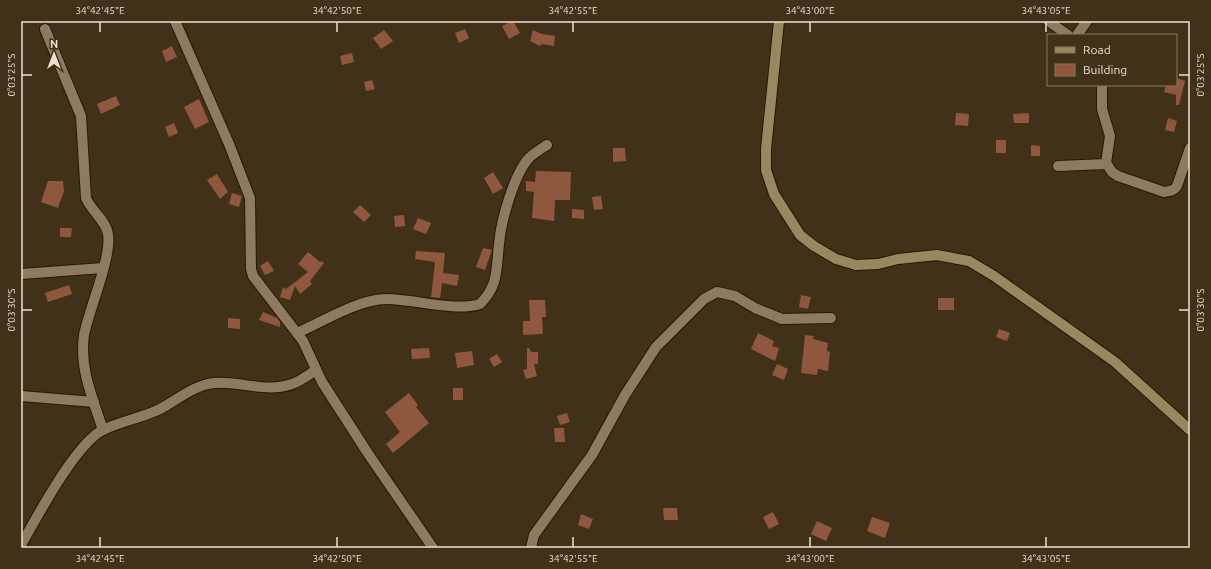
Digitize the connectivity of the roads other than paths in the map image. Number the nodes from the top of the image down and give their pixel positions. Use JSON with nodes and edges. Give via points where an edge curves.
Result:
{"nodes":[{"id":1,"x":175,"y":21,"type":"edge"},
{"id":2,"x":779,"y":21,"type":"edge"},
{"id":3,"x":1048,"y":21,"type":"edge"},
{"id":4,"x":1087,"y":21,"type":"edge"},
{"id":5,"x":45,"y":29,"type":"dead end"},
{"id":6,"x":1067,"y":34,"type":"edge"},
{"id":7,"x":1078,"y":34,"type":"edge"},
{"id":8,"x":1102,"y":86,"type":"edge"},
{"id":9,"x":547,"y":145,"type":"dead end"},
{"id":10,"x":1190,"y":148,"type":"edge"},
{"id":11,"x":1106,"y":163,"type":"junction"},
{"id":12,"x":1058,"y":166,"type":"dead end"},
{"id":13,"x":103,"y":268,"type":"junction"},
{"id":14,"x":21,"y":274,"type":"edge"},
{"id":15,"x":831,"y":318,"type":"dead end"},
{"id":16,"x":297,"y":333,"type":"junction"},
{"id":17,"x":316,"y":370,"type":"junction"},
{"id":18,"x":21,"y":396,"type":"edge"},
{"id":19,"x":94,"y":402,"type":"junction"},
{"id":20,"x":103,"y":430,"type":"junction"},
{"id":21,"x":1190,"y":430,"type":"edge"},
{"id":22,"x":21,"y":545,"type":"edge"},
{"id":23,"x":433,"y":548,"type":"edge"},
{"id":24,"x":531,"y":548,"type":"edge"}],
"edges":[{"from":1,"to":16,"type":"street","via":[[250,198],[253,276]]},
{"from":2,"to":21,"type":"main road","via":[[766,170],[774,194],[800,235],[836,259],[856,265],[937,255],[969,261],[1115,362]]},
{"from":3,"to":6,"type":"street"},
{"from":4,"to":7,"type":"street"},
{"from":5,"to":13,"type":"street","via":[[81,116],[86,198],[108,234]]},
{"from":8,"to":11,"type":"street","via":[[1102,109],[1110,136]]},
{"from":9,"to":16,"type":"street","via":[[530,157],[517,174],[501,228],[497,275],[493,288],[480,304],[466,306],[384,299],[350,308]]},
{"from":10,"to":11,"type":"street","via":[[1177,186],[1170,191],[1164,192],[1118,176]]},
{"from":11,"to":12,"type":"street"},
{"from":13,"to":14,"type":"street"},
{"from":13,"to":19,"type":"street","via":[[84,336],[84,368]]},
{"from":15,"to":24,"type":"street","via":[[782,319],[735,296],[717,292],[704,299],[656,347],[625,395],[592,455],[534,535]]},
{"from":16,"to":17,"type":"street"},
{"from":17,"to":20,"type":"street","via":[[292,384],[278,387],[213,383],[196,388],[152,412]]},
{"from":17,"to":23,"type":"street","via":[[369,456]]},
{"from":18,"to":19,"type":"street"},
{"from":19,"to":20,"type":"street"},
{"from":20,"to":22,"type":"street","via":[[83,447],[51,493]]}]}
